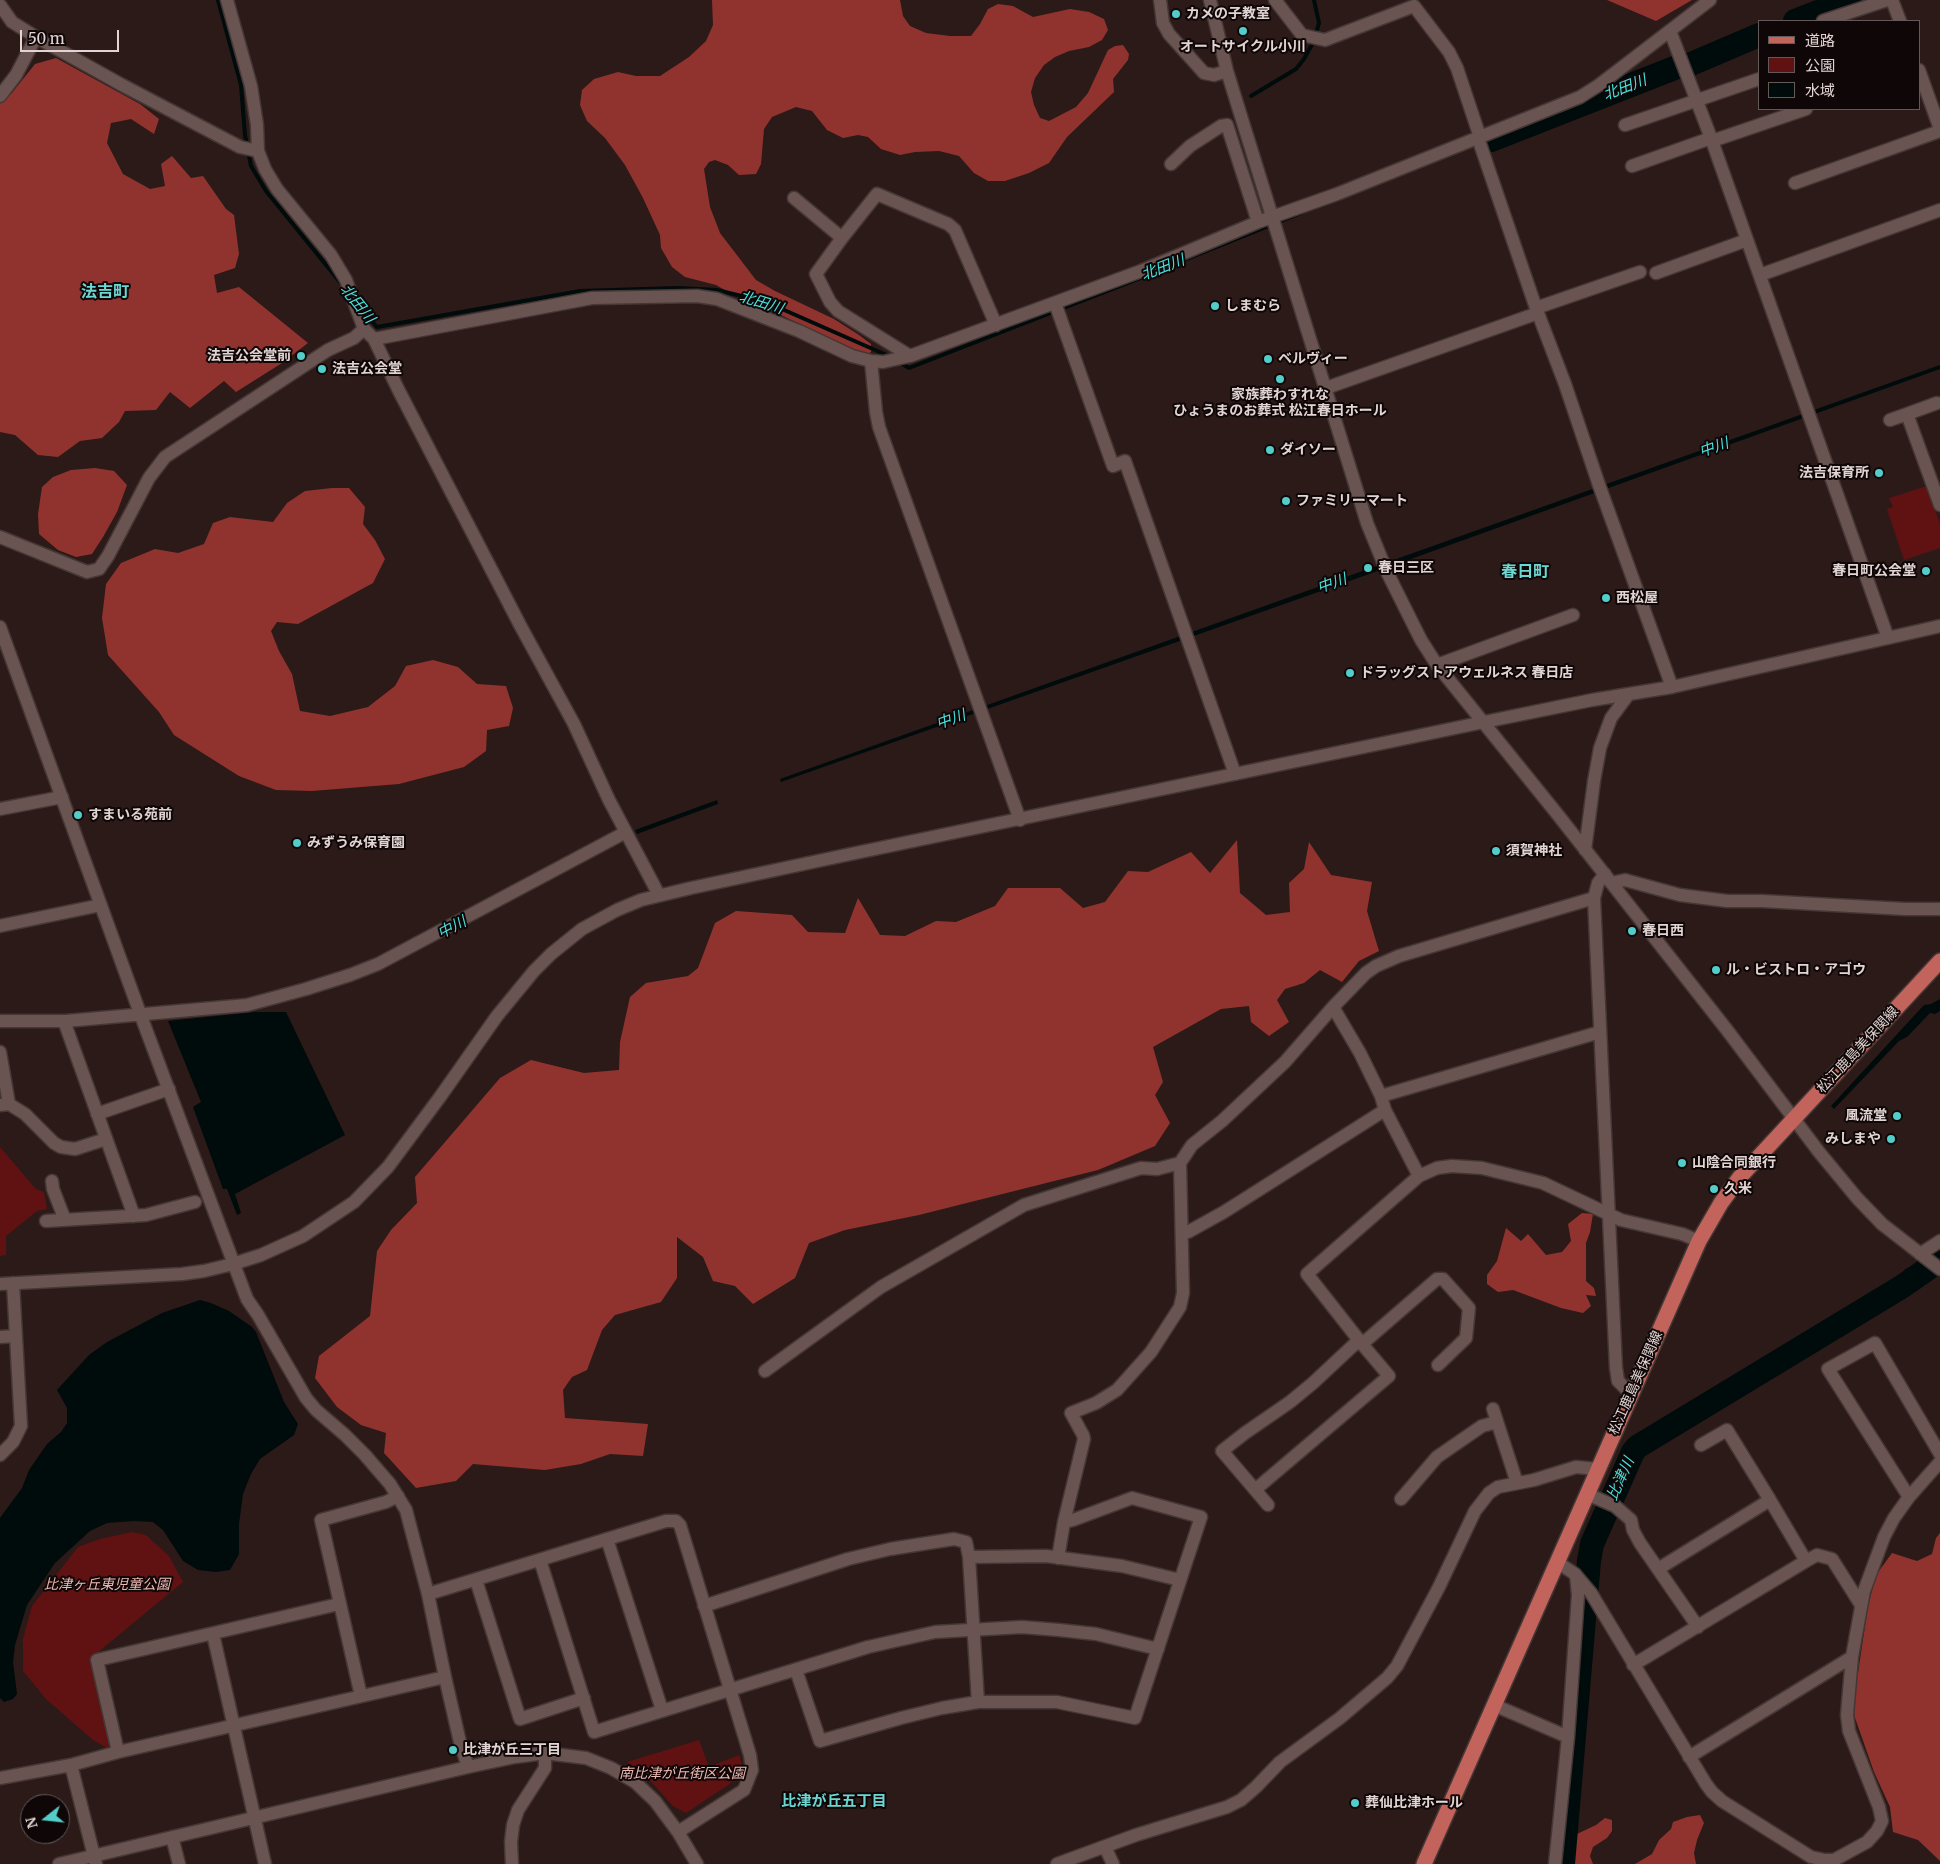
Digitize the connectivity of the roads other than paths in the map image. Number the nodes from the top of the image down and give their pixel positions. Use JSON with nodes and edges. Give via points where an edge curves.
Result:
{"nodes":[{"id":1,"x":227,"y":0,"type":"edge"},
{"id":2,"x":1160,"y":0,"type":"edge"},
{"id":3,"x":1210,"y":0,"type":"edge"},
{"id":4,"x":1275,"y":0,"type":"edge"},
{"id":5,"x":1710,"y":0,"type":"edge"},
{"id":6,"x":1887,"y":0,"type":"edge"},
{"id":7,"x":1892,"y":0,"type":"edge"},
{"id":8,"x":0,"y":5,"type":"edge"},
{"id":9,"x":1826,"y":20,"type":"edge"},
{"id":10,"x":1900,"y":20,"type":"edge"},
{"id":11,"x":1670,"y":32,"type":"junction"},
{"id":12,"x":36,"y":37,"type":"junction"},
{"id":13,"x":1227,"y":71,"type":"junction"},
{"id":14,"x":1920,"y":73,"type":"edge"},
{"id":15,"x":1758,"y":78,"type":"edge"},
{"id":16,"x":0,"y":96,"type":"edge"},
{"id":17,"x":1697,"y":100,"type":"junction"},
{"id":18,"x":1803,"y":110,"type":"edge"},
{"id":19,"x":1625,"y":125,"type":"dead end"},
{"id":20,"x":1940,"y":130,"type":"edge"},
{"id":21,"x":1479,"y":138,"type":"junction"},
{"id":22,"x":1712,"y":140,"type":"junction"},
{"id":23,"x":258,"y":151,"type":"junction"},
{"id":24,"x":1171,"y":164,"type":"dead end"},
{"id":25,"x":1632,"y":166,"type":"dead end"},
{"id":26,"x":1795,"y":183,"type":"dead end"},
{"id":27,"x":794,"y":198,"type":"dead end"},
{"id":28,"x":1940,"y":210,"type":"edge"},
{"id":29,"x":1258,"y":222,"type":"junction"},
{"id":30,"x":1274,"y":222,"type":"junction"},
{"id":31,"x":842,"y":238,"type":"junction"},
{"id":32,"x":1747,"y":240,"type":"junction"},
{"id":33,"x":1640,"y":272,"type":"dead end"},
{"id":34,"x":1656,"y":273,"type":"dead end"},
{"id":35,"x":1760,"y":275,"type":"junction"},
{"id":36,"x":1057,"y":308,"type":"junction"},
{"id":37,"x":1537,"y":310,"type":"junction"},
{"id":38,"x":996,"y":325,"type":"junction"},
{"id":39,"x":364,"y":329,"type":"junction"},
{"id":40,"x":374,"y":339,"type":"junction"},
{"id":41,"x":906,"y":357,"type":"junction"},
{"id":42,"x":877,"y":362,"type":"junction"},
{"id":43,"x":1326,"y":388,"type":"junction"},
{"id":44,"x":1938,"y":403,"type":"dead end"},
{"id":45,"x":1907,"y":414,"type":"junction"},
{"id":46,"x":1890,"y":420,"type":"dead end"},
{"id":47,"x":1940,"y":505,"type":"edge"},
{"id":48,"x":0,"y":537,"type":"edge"},
{"id":49,"x":1573,"y":615,"type":"dead end"},
{"id":50,"x":1940,"y":626,"type":"edge"},
{"id":51,"x":0,"y":627,"type":"edge"},
{"id":52,"x":1888,"y":638,"type":"junction"},
{"id":53,"x":1437,"y":665,"type":"junction"},
{"id":54,"x":1672,"y":687,"type":"junction"},
{"id":55,"x":1628,"y":695,"type":"junction"},
{"id":56,"x":1484,"y":722,"type":"junction"},
{"id":57,"x":1235,"y":774,"type":"junction"},
{"id":58,"x":62,"y":797,"type":"junction"},
{"id":59,"x":0,"y":809,"type":"edge"},
{"id":60,"x":1020,"y":820,"type":"junction"},
{"id":61,"x":627,"y":834,"type":"junction"},
{"id":62,"x":1586,"y":850,"type":"junction"},
{"id":63,"x":1608,"y":878,"type":"junction"},
{"id":64,"x":659,"y":895,"type":"junction"},
{"id":65,"x":1594,"y":898,"type":"junction"},
{"id":66,"x":101,"y":905,"type":"junction"},
{"id":67,"x":1940,"y":909,"type":"edge"},
{"id":68,"x":0,"y":925,"type":"edge"},
{"id":69,"x":1940,"y":961,"type":"edge"},
{"id":70,"x":1333,"y":1007,"type":"junction"},
{"id":71,"x":141,"y":1016,"type":"junction"},
{"id":72,"x":0,"y":1021,"type":"edge"},
{"id":73,"x":64,"y":1021,"type":"junction"},
{"id":74,"x":1600,"y":1032,"type":"junction"},
{"id":75,"x":0,"y":1052,"type":"edge"},
{"id":76,"x":169,"y":1089,"type":"junction"},
{"id":77,"x":1381,"y":1096,"type":"junction"},
{"id":78,"x":4,"y":1105,"type":"edge"},
{"id":79,"x":1385,"y":1110,"type":"junction"},
{"id":80,"x":97,"y":1114,"type":"junction"},
{"id":81,"x":1795,"y":1118,"type":"junction"},
{"id":82,"x":106,"y":1139,"type":"junction"},
{"id":83,"x":1180,"y":1163,"type":"junction"},
{"id":84,"x":1419,"y":1176,"type":"junction"},
{"id":85,"x":52,"y":1181,"type":"dead end"},
{"id":86,"x":196,"y":1202,"type":"dead end"},
{"id":87,"x":1609,"y":1214,"type":"junction"},
{"id":88,"x":134,"y":1216,"type":"junction"},
{"id":89,"x":65,"y":1220,"type":"junction"},
{"id":90,"x":46,"y":1221,"type":"dead end"},
{"id":91,"x":1182,"y":1232,"type":"junction"},
{"id":92,"x":1699,"y":1241,"type":"junction"},
{"id":93,"x":1940,"y":1241,"type":"edge"},
{"id":94,"x":1920,"y":1254,"type":"junction"},
{"id":95,"x":233,"y":1264,"type":"junction"},
{"id":96,"x":1940,"y":1269,"type":"edge"},
{"id":97,"x":6,"y":1283,"type":"edge"},
{"id":98,"x":16,"y":1336,"type":"junction"},
{"id":99,"x":0,"y":1337,"type":"edge"},
{"id":100,"x":1360,"y":1342,"type":"junction"},
{"id":101,"x":1438,"y":1365,"type":"dead end"},
{"id":102,"x":765,"y":1371,"type":"dead end"},
{"id":103,"x":1631,"y":1394,"type":"junction"},
{"id":104,"x":1493,"y":1409,"type":"dead end"},
{"id":105,"x":1497,"y":1422,"type":"junction"},
{"id":106,"x":1701,"y":1445,"type":"dead end"},
{"id":107,"x":1940,"y":1454,"type":"edge"},
{"id":108,"x":0,"y":1455,"type":"edge"},
{"id":109,"x":1940,"y":1462,"type":"edge"},
{"id":110,"x":1598,"y":1469,"type":"junction"},
{"id":111,"x":1517,"y":1483,"type":"junction"},
{"id":112,"x":1256,"y":1489,"type":"junction"},
{"id":113,"x":1587,"y":1494,"type":"junction"},
{"id":114,"x":398,"y":1496,"type":"junction"},
{"id":115,"x":1909,"y":1497,"type":"junction"},
{"id":116,"x":1401,"y":1499,"type":"dead end"},
{"id":117,"x":1770,"y":1500,"type":"junction"},
{"id":118,"x":1268,"y":1505,"type":"dead end"},
{"id":119,"x":1064,"y":1522,"type":"junction"},
{"id":120,"x":607,"y":1539,"type":"junction"},
{"id":121,"x":969,"y":1557,"type":"junction"},
{"id":122,"x":1058,"y":1558,"type":"junction"},
{"id":123,"x":540,"y":1560,"type":"junction"},
{"id":124,"x":1806,"y":1561,"type":"junction"},
{"id":125,"x":1557,"y":1562,"type":"junction"},
{"id":126,"x":1658,"y":1569,"type":"junction"},
{"id":127,"x":1578,"y":1577,"type":"junction"},
{"id":128,"x":476,"y":1580,"type":"junction"},
{"id":129,"x":1180,"y":1580,"type":"junction"},
{"id":130,"x":428,"y":1594,"type":"junction"},
{"id":131,"x":339,"y":1604,"type":"junction"},
{"id":132,"x":1862,"y":1605,"type":"junction"},
{"id":133,"x":704,"y":1606,"type":"junction"},
{"id":134,"x":1698,"y":1626,"type":"junction"},
{"id":135,"x":974,"y":1629,"type":"junction"},
{"id":136,"x":213,"y":1634,"type":"junction"},
{"id":137,"x":1158,"y":1649,"type":"junction"},
{"id":138,"x":1852,"y":1657,"type":"junction"},
{"id":139,"x":1633,"y":1665,"type":"junction"},
{"id":140,"x":796,"y":1670,"type":"junction"},
{"id":141,"x":445,"y":1676,"type":"junction"},
{"id":142,"x":731,"y":1690,"type":"junction"},
{"id":143,"x":361,"y":1696,"type":"junction"},
{"id":144,"x":584,"y":1698,"type":"junction"},
{"id":145,"x":978,"y":1702,"type":"junction"},
{"id":146,"x":1494,"y":1705,"type":"junction"},
{"id":147,"x":662,"y":1710,"type":"junction"},
{"id":148,"x":234,"y":1726,"type":"junction"},
{"id":149,"x":1568,"y":1737,"type":"junction"},
{"id":150,"x":118,"y":1752,"type":"junction"},
{"id":151,"x":545,"y":1753,"type":"junction"},
{"id":152,"x":1689,"y":1757,"type":"junction"},
{"id":153,"x":71,"y":1764,"type":"junction"},
{"id":154,"x":468,"y":1767,"type":"junction"},
{"id":155,"x":0,"y":1778,"type":"edge"},
{"id":156,"x":254,"y":1817,"type":"junction"},
{"id":157,"x":678,"y":1832,"type":"junction"},
{"id":158,"x":172,"y":1836,"type":"junction"},
{"id":159,"x":1105,"y":1847,"type":"junction"},
{"id":160,"x":95,"y":1860,"type":"edge"},
{"id":161,"x":1835,"y":1862,"type":"edge"},
{"id":162,"x":59,"y":1864,"type":"edge"},
{"id":163,"x":179,"y":1864,"type":"edge"},
{"id":164,"x":266,"y":1864,"type":"edge"},
{"id":165,"x":512,"y":1864,"type":"edge"},
{"id":166,"x":697,"y":1864,"type":"edge"},
{"id":167,"x":1057,"y":1864,"type":"edge"},
{"id":168,"x":1113,"y":1864,"type":"edge"},
{"id":169,"x":1424,"y":1864,"type":"edge"},
{"id":170,"x":1555,"y":1864,"type":"edge"}],
"edges":[{"from":1,"to":23,"type":"street","via":[[251,86]]},
{"from":2,"to":13,"type":"street","via":[[1163,23],[1204,73],[1214,75]]},
{"from":3,"to":13,"type":"street"},
{"from":4,"to":21,"type":"street","via":[[1302,35],[1325,40],[1414,6],[1450,52]]},
{"from":5,"to":11,"type":"street"},
{"from":6,"to":9,"type":"street"},
{"from":7,"to":10,"type":"street"},
{"from":8,"to":12,"type":"street","via":[[12,22]]},
{"from":11,"to":17,"type":"street"},
{"from":11,"to":21,"type":"street","via":[[1580,97]]},
{"from":12,"to":16,"type":"street"},
{"from":12,"to":23,"type":"street","via":[[240,147]]},
{"from":13,"to":30,"type":"street"},
{"from":14,"to":20,"type":"street"},
{"from":15,"to":17,"type":"street"},
{"from":17,"to":19,"type":"street"},
{"from":17,"to":22,"type":"street"},
{"from":18,"to":22,"type":"street"},
{"from":20,"to":26,"type":"street"},
{"from":21,"to":30,"type":"street"},
{"from":21,"to":37,"type":"street"},
{"from":22,"to":25,"type":"street"},
{"from":22,"to":32,"type":"street"},
{"from":23,"to":39,"type":"street","via":[[277,189],[331,255],[346,280]]},
{"from":24,"to":29,"type":"street","via":[[1190,146],[1227,125]]},
{"from":27,"to":31,"type":"street"},
{"from":28,"to":35,"type":"street"},
{"from":29,"to":30,"type":"street"},
{"from":29,"to":36,"type":"street"},
{"from":30,"to":43,"type":"street"},
{"from":31,"to":38,"type":"street","via":[[877,194],[948,224],[955,230]]},
{"from":31,"to":41,"type":"street","via":[[816,274],[830,302],[838,311]]},
{"from":32,"to":34,"type":"street"},
{"from":32,"to":35,"type":"street"},
{"from":33,"to":37,"type":"street"},
{"from":35,"to":52,"type":"street"},
{"from":36,"to":38,"type":"street"},
{"from":36,"to":57,"type":"street","via":[[1113,466],[1125,462]]},
{"from":37,"to":43,"type":"street"},
{"from":37,"to":54,"type":"street"},
{"from":38,"to":41,"type":"street"},
{"from":39,"to":40,"type":"street"},
{"from":39,"to":48,"type":"street","via":[[165,457],[149,478],[99,569],[87,572]]},
{"from":40,"to":42,"type":"street","via":[[592,298],[697,296],[717,300],[799,331],[852,356]]},
{"from":40,"to":61,"type":"street","via":[[574,724]]},
{"from":41,"to":42,"type":"street"},
{"from":42,"to":60,"type":"street","via":[[876,412],[879,427]]},
{"from":43,"to":53,"type":"street","via":[[1378,551],[1405,609]]},
{"from":44,"to":45,"type":"street"},
{"from":45,"to":46,"type":"street"},
{"from":45,"to":47,"type":"street"},
{"from":49,"to":53,"type":"street"},
{"from":50,"to":52,"type":"street"},
{"from":51,"to":58,"type":"street"},
{"from":52,"to":54,"type":"street"},
{"from":53,"to":56,"type":"street"},
{"from":54,"to":55,"type":"street"},
{"from":55,"to":56,"type":"street"},
{"from":55,"to":62,"type":"street","via":[[1612,718],[1600,748]]},
{"from":56,"to":57,"type":"street"},
{"from":56,"to":62,"type":"street"},
{"from":57,"to":60,"type":"street"},
{"from":58,"to":59,"type":"street"},
{"from":58,"to":66,"type":"street"},
{"from":60,"to":64,"type":"street"},
{"from":61,"to":64,"type":"street"},
{"from":61,"to":71,"type":"street","via":[[378,964],[350,975],[247,1005]]},
{"from":62,"to":63,"type":"street"},
{"from":63,"to":65,"type":"street","via":[[1598,883]]},
{"from":63,"to":67,"type":"street","via":[[1727,902]]},
{"from":63,"to":81,"type":"street"},
{"from":64,"to":95,"type":"street","via":[[599,919],[567,941],[534,971],[496,1016],[388,1167],[354,1202],[288,1244]]},
{"from":65,"to":70,"type":"street","via":[[1388,960],[1366,973]]},
{"from":65,"to":74,"type":"street"},
{"from":66,"to":68,"type":"street"},
{"from":66,"to":71,"type":"street"},
{"from":69,"to":81,"type":"main road","name":"松江鹿島美保関線"},
{"from":70,"to":77,"type":"street"},
{"from":70,"to":83,"type":"street","via":[[1285,1062],[1192,1145]]},
{"from":71,"to":73,"type":"street"},
{"from":71,"to":76,"type":"street"},
{"from":72,"to":73,"type":"street"},
{"from":73,"to":80,"type":"street"},
{"from":74,"to":77,"type":"street"},
{"from":74,"to":87,"type":"street"},
{"from":75,"to":78,"type":"street"},
{"from":76,"to":80,"type":"street"},
{"from":76,"to":95,"type":"street"},
{"from":77,"to":79,"type":"street"},
{"from":78,"to":82,"type":"street","via":[[25,1114],[61,1147],[75,1149]]},
{"from":79,"to":84,"type":"street"},
{"from":79,"to":91,"type":"street","via":[[1224,1212],[1188,1232]]},
{"from":80,"to":82,"type":"street"},
{"from":81,"to":92,"type":"main road","name":"松江鹿島美保関線","via":[[1740,1177]]},
{"from":81,"to":94,"type":"street","via":[[1857,1198],[1882,1224]]},
{"from":82,"to":88,"type":"street"},
{"from":83,"to":91,"type":"street"},
{"from":83,"to":102,"type":"street","via":[[1158,1169],[1141,1168],[1024,1205],[881,1287]]},
{"from":84,"to":87,"type":"street","via":[[1452,1166],[1482,1168],[1543,1183]]},
{"from":84,"to":100,"type":"street","via":[[1307,1274]]},
{"from":85,"to":89,"type":"street","via":[[52,1189]]},
{"from":86,"to":88,"type":"street"},
{"from":87,"to":92,"type":"street"},
{"from":87,"to":103,"type":"street","via":[[1616,1368],[1618,1381]]},
{"from":88,"to":89,"type":"street"},
{"from":89,"to":90,"type":"street"},
{"from":91,"to":119,"type":"street","via":[[1183,1293],[1180,1307],[1151,1352],[1117,1390],[1071,1413],[1084,1439]]},
{"from":92,"to":103,"type":"main road","name":"松江鹿島美保関線"},
{"from":93,"to":94,"type":"street"},
{"from":94,"to":96,"type":"street"},
{"from":95,"to":97,"type":"street","via":[[182,1274]]},
{"from":95,"to":114,"type":"street","via":[[247,1299],[306,1398],[365,1455]]},
{"from":97,"to":98,"type":"street"},
{"from":98,"to":99,"type":"street"},
{"from":98,"to":108,"type":"street","via":[[21,1426],[13,1442]]},
{"from":100,"to":101,"type":"street","via":[[1437,1279],[1443,1279],[1469,1308],[1466,1338]]},
{"from":100,"to":112,"type":"street","via":[[1389,1376]]},
{"from":100,"to":112,"type":"street","via":[[1290,1402],[1222,1451]]},
{"from":103,"to":110,"type":"main road","name":"松江鹿島美保関線"},
{"from":104,"to":105,"type":"street"},
{"from":105,"to":111,"type":"street"},
{"from":105,"to":116,"type":"street","via":[[1482,1426],[1437,1457]]},
{"from":106,"to":117,"type":"street","via":[[1727,1430]]},
{"from":107,"to":115,"type":"street","via":[[1874,1343],[1828,1369]]},
{"from":109,"to":115,"type":"street"},
{"from":110,"to":111,"type":"street","via":[[1576,1467]]},
{"from":110,"to":113,"type":"main road","name":"松江鹿島美保関線"},
{"from":111,"to":159,"type":"street","via":[[1498,1487],[1489,1493],[1475,1511],[1396,1666],[1370,1693],[1280,1762],[1241,1800]]},
{"from":112,"to":118,"type":"street"},
{"from":113,"to":125,"type":"main road","name":"松江鹿島美保関線"},
{"from":113,"to":126,"type":"street","via":[[1610,1503],[1631,1520],[1640,1543]]},
{"from":114,"to":130,"type":"street","via":[[406,1510]]},
{"from":114,"to":131,"type":"street","via":[[321,1520]]},
{"from":115,"to":132,"type":"street","via":[[1884,1537]]},
{"from":117,"to":124,"type":"street"},
{"from":117,"to":126,"type":"street"},
{"from":119,"to":122,"type":"street"},
{"from":119,"to":129,"type":"street","via":[[1132,1498],[1201,1517]]},
{"from":120,"to":123,"type":"street"},
{"from":120,"to":133,"type":"street","via":[[666,1521],[676,1521],[680,1524]]},
{"from":120,"to":147,"type":"street"},
{"from":121,"to":122,"type":"street","via":[[1020,1555]]},
{"from":121,"to":133,"type":"street","via":[[966,1542],[954,1539],[890,1549],[848,1559]]},
{"from":121,"to":135,"type":"street"},
{"from":122,"to":129,"type":"street","via":[[1122,1566]]},
{"from":123,"to":128,"type":"street"},
{"from":123,"to":144,"type":"street"},
{"from":124,"to":132,"type":"street","via":[[1817,1555],[1832,1559]]},
{"from":124,"to":134,"type":"street"},
{"from":125,"to":127,"type":"street"},
{"from":125,"to":146,"type":"main road","name":"松江鹿島美保関線"},
{"from":126,"to":134,"type":"street"},
{"from":127,"to":139,"type":"street"},
{"from":127,"to":149,"type":"street"},
{"from":128,"to":130,"type":"street"},
{"from":128,"to":144,"type":"street","via":[[520,1719]]},
{"from":129,"to":137,"type":"street"},
{"from":130,"to":141,"type":"street"},
{"from":131,"to":136,"type":"street"},
{"from":131,"to":143,"type":"street"},
{"from":132,"to":138,"type":"street"},
{"from":133,"to":142,"type":"street"},
{"from":134,"to":139,"type":"street"},
{"from":135,"to":137,"type":"street","via":[[1022,1627],[1096,1634]]},
{"from":135,"to":140,"type":"street","via":[[904,1638]]},
{"from":135,"to":145,"type":"street"},
{"from":136,"to":148,"type":"street"},
{"from":136,"to":150,"type":"street","via":[[97,1660]]},
{"from":137,"to":145,"type":"street","via":[[1135,1718],[1057,1702]]},
{"from":138,"to":152,"type":"street"},
{"from":138,"to":161,"type":"street","via":[[1847,1715],[1849,1731],[1882,1821],[1878,1832],[1867,1842]]},
{"from":139,"to":152,"type":"street"},
{"from":140,"to":142,"type":"street"},
{"from":140,"to":145,"type":"street","via":[[820,1741],[909,1716]]},
{"from":141,"to":143,"type":"street"},
{"from":141,"to":154,"type":"street"},
{"from":142,"to":147,"type":"street"},
{"from":142,"to":157,"type":"street","via":[[750,1755],[752,1770],[748,1782],[744,1790],[732,1799]]},
{"from":143,"to":148,"type":"street"},
{"from":144,"to":147,"type":"street","via":[[594,1732]]},
{"from":146,"to":149,"type":"street"},
{"from":146,"to":169,"type":"main road","name":"松江鹿島美保関線"},
{"from":148,"to":150,"type":"street"},
{"from":148,"to":156,"type":"street"},
{"from":149,"to":170,"type":"street"},
{"from":150,"to":153,"type":"street"},
{"from":151,"to":154,"type":"street"},
{"from":151,"to":157,"type":"street","via":[[586,1758],[635,1782],[655,1801]]},
{"from":151,"to":165,"type":"street","via":[[545,1768],[518,1810],[513,1826]]},
{"from":152,"to":161,"type":"street","via":[[1706,1784],[1722,1800],[1810,1857]]},
{"from":153,"to":155,"type":"street"},
{"from":153,"to":160,"type":"street"},
{"from":154,"to":156,"type":"street"},
{"from":156,"to":158,"type":"street"},
{"from":156,"to":164,"type":"street"},
{"from":157,"to":166,"type":"street"},
{"from":158,"to":160,"type":"street"},
{"from":158,"to":163,"type":"street"},
{"from":159,"to":167,"type":"street"},
{"from":159,"to":168,"type":"street"},
{"from":160,"to":162,"type":"street"}]}
